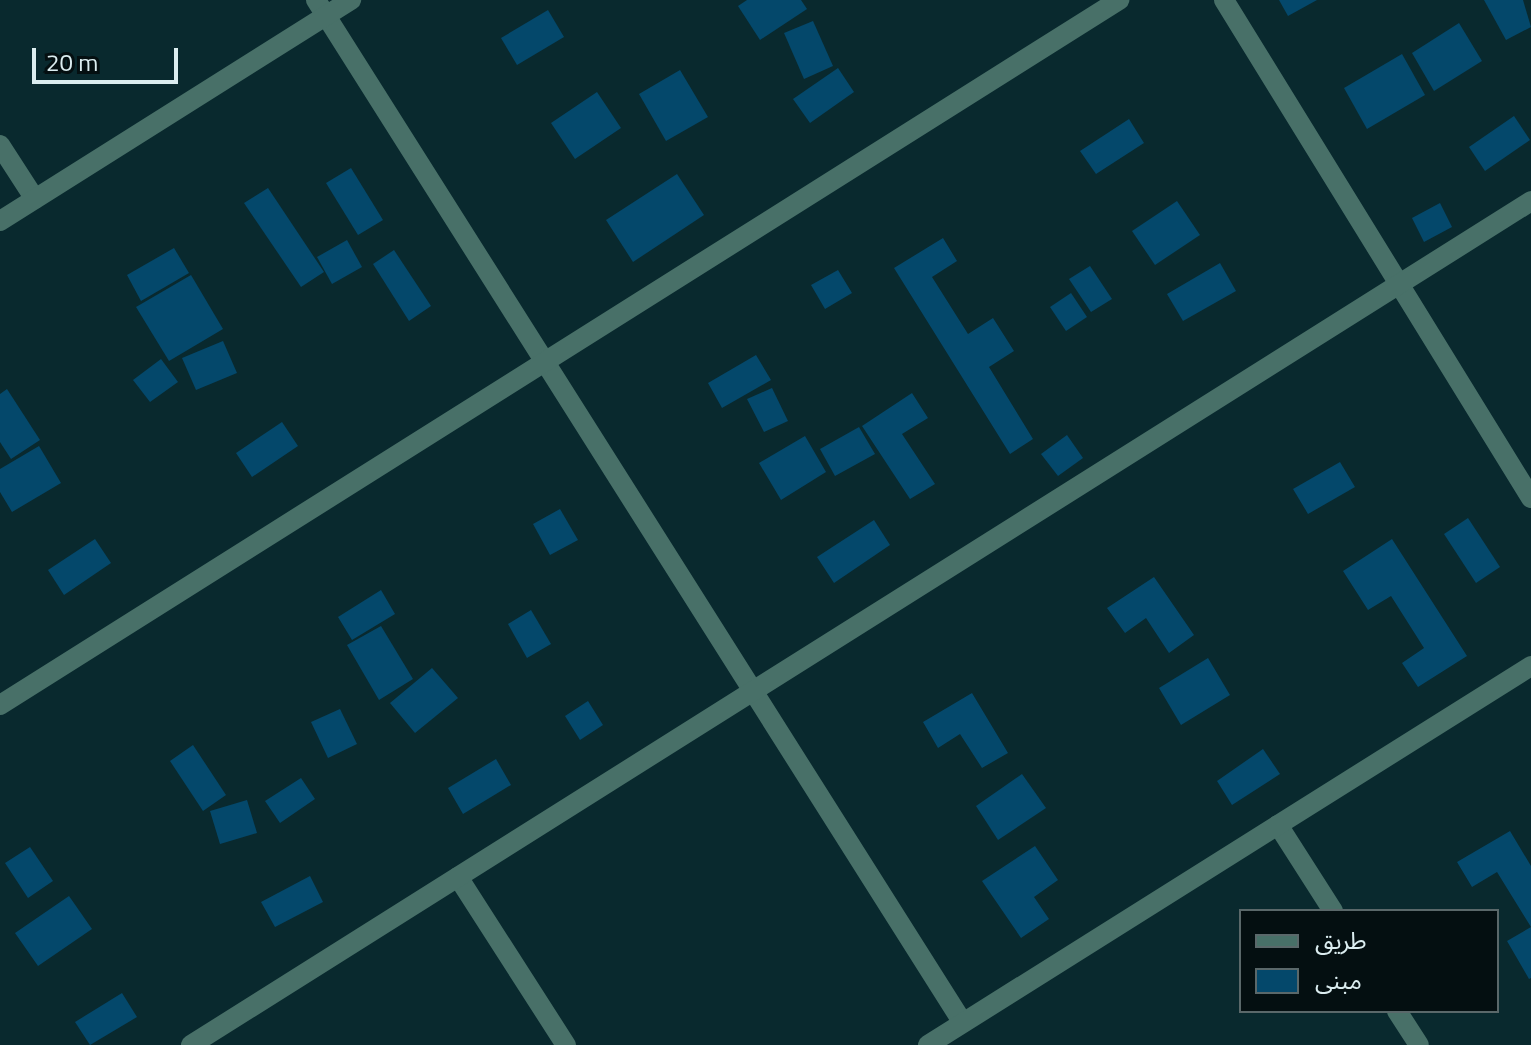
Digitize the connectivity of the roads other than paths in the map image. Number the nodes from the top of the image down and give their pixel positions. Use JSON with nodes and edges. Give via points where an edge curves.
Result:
{"nodes":[{"id":1,"x":351,"y":0,"type":"edge"},
{"id":2,"x":1119,"y":0,"type":"edge"},
{"id":3,"x":1224,"y":0,"type":"edge"},
{"id":4,"x":321,"y":8,"type":"edge"},
{"id":5,"x":0,"y":145,"type":"edge"},
{"id":6,"x":35,"y":199,"type":"junction"},
{"id":7,"x":1531,"y":201,"type":"edge"},
{"id":8,"x":0,"y":221,"type":"edge"},
{"id":9,"x":1402,"y":282,"type":"junction"},
{"id":10,"x":543,"y":363,"type":"junction"},
{"id":11,"x":1531,"y":498,"type":"edge"},
{"id":12,"x":1531,"y":666,"type":"edge"},
{"id":13,"x":756,"y":689,"type":"junction"},
{"id":14,"x":0,"y":705,"type":"edge"},
{"id":15,"x":1278,"y":825,"type":"junction"},
{"id":16,"x":458,"y":877,"type":"junction"},
{"id":17,"x":1332,"y":909,"type":"edge"},
{"id":18,"x":1398,"y":1013,"type":"edge"},
{"id":19,"x":963,"y":1023,"type":"junction"},
{"id":20,"x":191,"y":1045,"type":"edge"},
{"id":21,"x":566,"y":1045,"type":"edge"},
{"id":22,"x":928,"y":1045,"type":"edge"},
{"id":23,"x":1419,"y":1045,"type":"edge"}],
"edges":[{"from":1,"to":4,"type":"street"},
{"from":2,"to":10,"type":"street"},
{"from":3,"to":9,"type":"street"},
{"from":4,"to":6,"type":"street"},
{"from":4,"to":10,"type":"street"},
{"from":5,"to":6,"type":"street"},
{"from":6,"to":8,"type":"street"},
{"from":7,"to":9,"type":"street"},
{"from":9,"to":11,"type":"street"},
{"from":9,"to":13,"type":"street"},
{"from":10,"to":13,"type":"street"},
{"from":10,"to":14,"type":"street"},
{"from":12,"to":15,"type":"street"},
{"from":13,"to":16,"type":"street"},
{"from":13,"to":19,"type":"street"},
{"from":15,"to":17,"type":"street"},
{"from":15,"to":19,"type":"street"},
{"from":16,"to":20,"type":"street"},
{"from":16,"to":21,"type":"street"},
{"from":18,"to":23,"type":"street"},
{"from":19,"to":22,"type":"street"}]}
